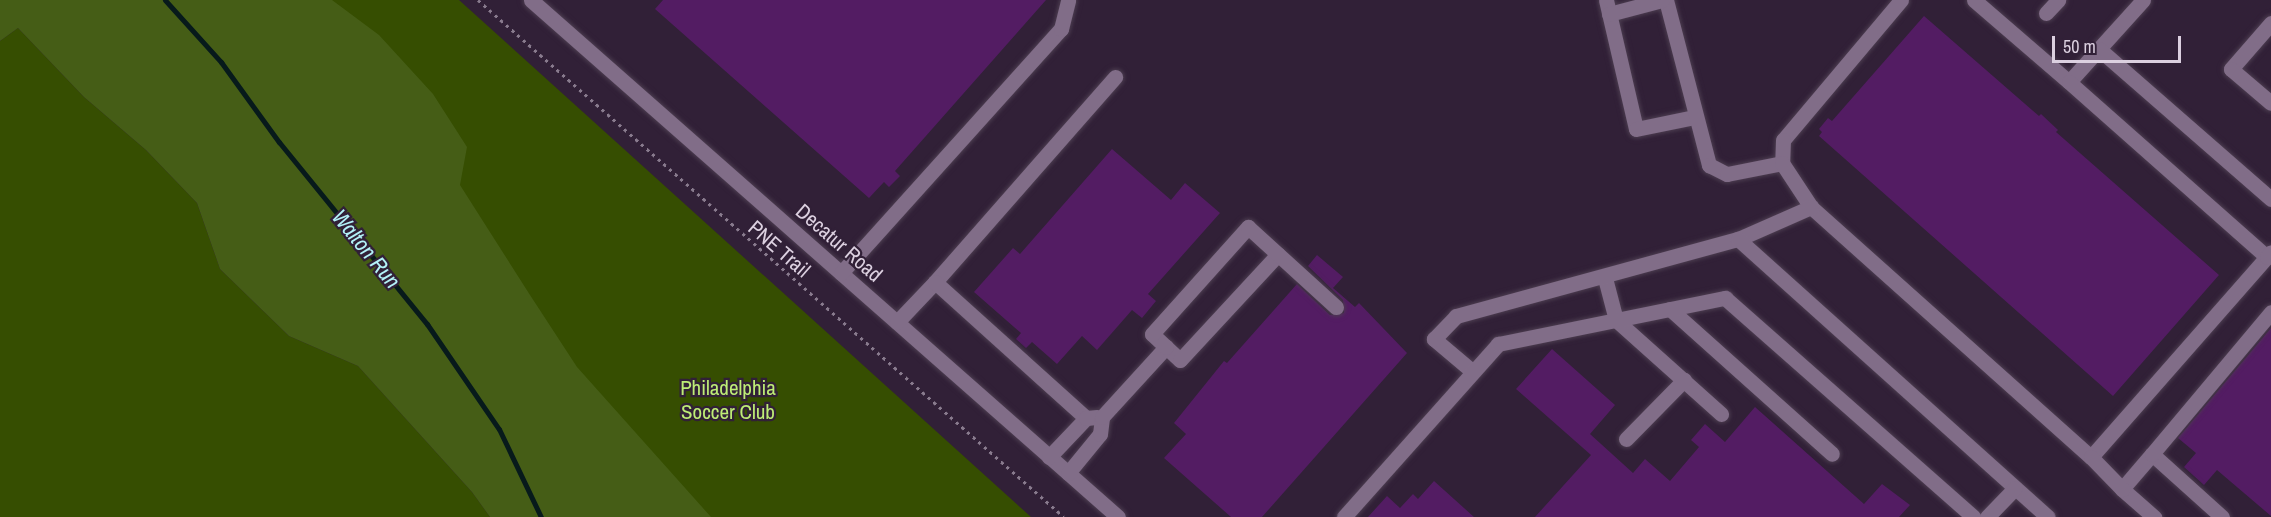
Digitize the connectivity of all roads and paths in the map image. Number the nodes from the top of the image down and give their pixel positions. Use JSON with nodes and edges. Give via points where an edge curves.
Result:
{"nodes":[{"id":1,"x":478,"y":0,"type":"edge"},
{"id":2,"x":531,"y":0,"type":"edge"},
{"id":3,"x":1068,"y":0,"type":"edge"},
{"id":4,"x":1664,"y":0,"type":"edge"},
{"id":5,"x":1901,"y":0,"type":"edge"},
{"id":6,"x":1974,"y":0,"type":"edge"},
{"id":7,"x":2058,"y":0,"type":"edge"},
{"id":8,"x":2143,"y":0,"type":"edge"},
{"id":9,"x":1607,"y":7,"type":"edge"},
{"id":10,"x":2046,"y":13,"type":"dead end"},
{"id":11,"x":2271,"y":23,"type":"edge"},
{"id":12,"x":2099,"y":49,"type":"junction"},
{"id":13,"x":1115,"y":77,"type":"dead end"},
{"id":14,"x":2069,"y":82,"type":"junction"},
{"id":15,"x":2271,"y":103,"type":"edge"},
{"id":16,"x":1694,"y":117,"type":"junction"},
{"id":17,"x":1782,"y":164,"type":"junction"},
{"id":18,"x":2271,"y":199,"type":"edge"},
{"id":19,"x":1811,"y":207,"type":"junction"},
{"id":20,"x":1738,"y":239,"type":"junction"},
{"id":21,"x":1278,"y":254,"type":"junction"},
{"id":22,"x":2269,"y":254,"type":"edge"},
{"id":23,"x":841,"y":273,"type":"junction"},
{"id":24,"x":1605,"y":278,"type":"junction"},
{"id":25,"x":935,"y":282,"type":"junction"},
{"id":26,"x":1336,"y":307,"type":"dead end"},
{"id":27,"x":1670,"y":309,"type":"junction"},
{"id":28,"x":2271,"y":312,"type":"edge"},
{"id":29,"x":1616,"y":320,"type":"junction"},
{"id":30,"x":897,"y":322,"type":"junction"},
{"id":31,"x":1166,"y":347,"type":"junction"},
{"id":32,"x":1472,"y":371,"type":"junction"},
{"id":33,"x":1684,"y":380,"type":"junction"},
{"id":34,"x":1721,"y":414,"type":"dead end"},
{"id":35,"x":1102,"y":417,"type":"junction"},
{"id":36,"x":1086,"y":418,"type":"junction"},
{"id":37,"x":1626,"y":439,"type":"dead end"},
{"id":38,"x":1832,"y":454,"type":"dead end"},
{"id":39,"x":2152,"y":454,"type":"junction"},
{"id":40,"x":1049,"y":457,"type":"junction"},
{"id":41,"x":2091,"y":457,"type":"junction"},
{"id":42,"x":1068,"y":473,"type":"junction"},
{"id":43,"x":2015,"y":488,"type":"junction"},
{"id":44,"x":2122,"y":489,"type":"junction"},
{"id":45,"x":1064,"y":517,"type":"edge"},
{"id":46,"x":1118,"y":517,"type":"edge"},
{"id":47,"x":1344,"y":517,"type":"edge"},
{"id":48,"x":1973,"y":517,"type":"edge"},
{"id":49,"x":1987,"y":517,"type":"edge"},
{"id":50,"x":2048,"y":517,"type":"edge"},
{"id":51,"x":2154,"y":517,"type":"edge"},
{"id":52,"x":2222,"y":517,"type":"edge"}],
"edges":[{"from":1,"to":45,"type":"path","name":"PNE Trail"},
{"from":2,"to":23,"type":"street","name":"Decatur Road"},
{"from":3,"to":23,"type":"street","via":[[1061,29]]},
{"from":4,"to":9,"type":"street"},
{"from":4,"to":16,"type":"street"},
{"from":5,"to":17,"type":"street","via":[[1783,140]]},
{"from":6,"to":14,"type":"street"},
{"from":7,"to":10,"type":"street"},
{"from":8,"to":12,"type":"street"},
{"from":9,"to":16,"type":"street","via":[[1636,129]]},
{"from":11,"to":15,"type":"street","via":[[2231,69]]},
{"from":12,"to":14,"type":"street"},
{"from":12,"to":18,"type":"street"},
{"from":13,"to":25,"type":"street"},
{"from":14,"to":22,"type":"street"},
{"from":16,"to":17,"type":"street","via":[[1709,165],[1727,174]]},
{"from":17,"to":19,"type":"street"},
{"from":19,"to":20,"type":"street"},
{"from":19,"to":41,"type":"street"},
{"from":20,"to":24,"type":"street"},
{"from":20,"to":43,"type":"street"},
{"from":21,"to":26,"type":"street"},
{"from":21,"to":31,"type":"street","via":[[1180,360]]},
{"from":21,"to":31,"type":"street","via":[[1248,227],[1152,334]]},
{"from":22,"to":41,"type":"street"},
{"from":23,"to":30,"type":"street","name":"Decatur Road"},
{"from":24,"to":29,"type":"street"},
{"from":24,"to":32,"type":"street","via":[[1456,316],[1434,339]]},
{"from":25,"to":30,"type":"street"},
{"from":25,"to":36,"type":"street"},
{"from":27,"to":29,"type":"street"},
{"from":27,"to":38,"type":"street"},
{"from":27,"to":48,"type":"street","via":[[1725,298]]},
{"from":28,"to":39,"type":"street"},
{"from":29,"to":32,"type":"street","via":[[1498,344]]},
{"from":29,"to":33,"type":"street"},
{"from":30,"to":40,"type":"street","name":"Decatur Road"},
{"from":31,"to":35,"type":"street"},
{"from":32,"to":47,"type":"street"},
{"from":33,"to":34,"type":"street"},
{"from":33,"to":37,"type":"street"},
{"from":35,"to":36,"type":"street"},
{"from":35,"to":42,"type":"street","via":[[1100,434]]},
{"from":36,"to":40,"type":"street"},
{"from":39,"to":44,"type":"street"},
{"from":39,"to":52,"type":"street"},
{"from":40,"to":42,"type":"street","name":"Decatur Road"},
{"from":41,"to":44,"type":"street"},
{"from":42,"to":46,"type":"street","name":"Decatur Road"},
{"from":43,"to":49,"type":"street"},
{"from":43,"to":50,"type":"street"},
{"from":44,"to":51,"type":"street"}]}
